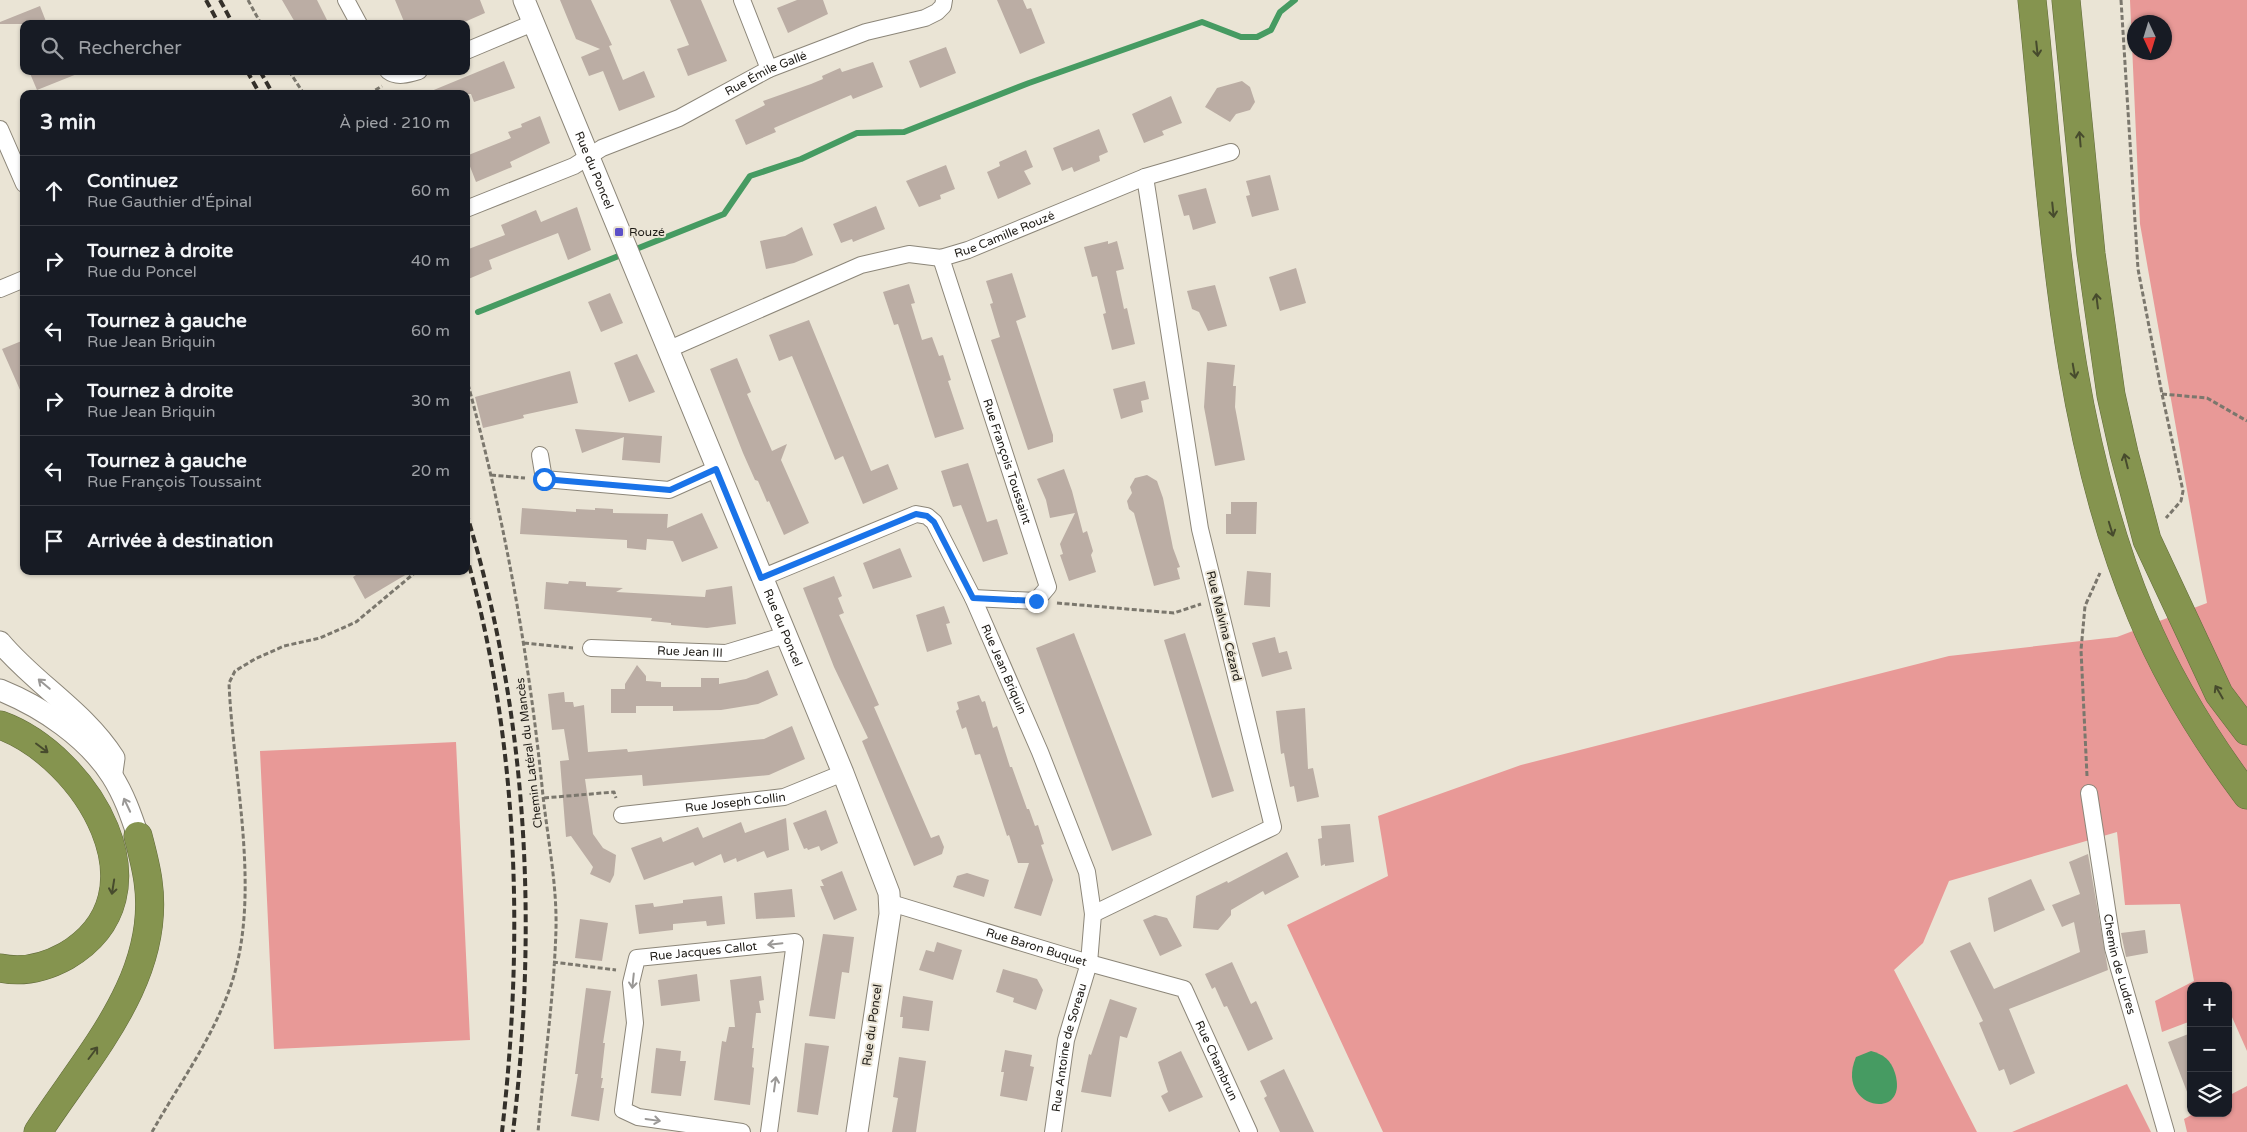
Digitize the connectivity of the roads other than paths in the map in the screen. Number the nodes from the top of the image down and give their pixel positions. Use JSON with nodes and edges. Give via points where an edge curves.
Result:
{"nodes":[{"id":1,"x":346,"y":0,"type":"edge"},
{"id":2,"x":524,"y":0,"type":"edge"},
{"id":3,"x":742,"y":0,"type":"edge"},
{"id":4,"x":944,"y":0,"type":"edge"},
{"id":5,"x":2032,"y":0,"type":"edge"},
{"id":6,"x":2066,"y":0,"type":"edge"},
{"id":7,"x":357,"y":20,"type":"edge"},
{"id":8,"x":533,"y":23,"type":"junction"},
{"id":9,"x":470,"y":49,"type":"edge"},
{"id":10,"x":769,"y":69,"type":"junction"},
{"id":11,"x":0,"y":129,"type":"edge"},
{"id":12,"x":1231,"y":152,"type":"dead end"},
{"id":13,"x":588,"y":157,"type":"junction"},
{"id":14,"x":20,"y":175,"type":"edge"},
{"id":15,"x":1145,"y":177,"type":"junction"},
{"id":16,"x":470,"y":207,"type":"edge"},
{"id":17,"x":941,"y":258,"type":"junction"},
{"id":18,"x":20,"y":281,"type":"edge"},
{"id":19,"x":0,"y":289,"type":"edge"},
{"id":20,"x":667,"y":350,"type":"junction"},
{"id":21,"x":540,"y":455,"type":"dead end"},
{"id":22,"x":716,"y":469,"type":"junction"},
{"id":23,"x":761,"y":578,"type":"junction"},
{"id":24,"x":973,"y":598,"type":"junction"},
{"id":25,"x":786,"y":635,"type":"junction"},
{"id":26,"x":0,"y":642,"type":"edge"},
{"id":27,"x":591,"y":648,"type":"road end"},
{"id":28,"x":0,"y":690,"type":"edge"},
{"id":29,"x":0,"y":725,"type":"edge"},
{"id":30,"x":2247,"y":731,"type":"edge"},
{"id":31,"x":843,"y":773,"type":"junction"},
{"id":32,"x":111,"y":775,"type":"junction"},
{"id":33,"x":2089,"y":793,"type":"road end"},
{"id":34,"x":2247,"y":795,"type":"edge"},
{"id":35,"x":622,"y":815,"type":"road end"},
{"id":36,"x":138,"y":836,"type":"joint"},
{"id":37,"x":891,"y":903,"type":"junction"},
{"id":38,"x":1093,"y":914,"type":"junction"},
{"id":39,"x":1089,"y":963,"type":"junction"},
{"id":40,"x":0,"y":968,"type":"edge"},
{"id":41,"x":1184,"y":989,"type":"joint"},
{"id":42,"x":38,"y":1132,"type":"edge"},
{"id":43,"x":742,"y":1132,"type":"edge"},
{"id":44,"x":769,"y":1132,"type":"edge"},
{"id":45,"x":856,"y":1132,"type":"edge"},
{"id":46,"x":1053,"y":1132,"type":"edge"},
{"id":47,"x":1249,"y":1132,"type":"edge"},
{"id":48,"x":2166,"y":1132,"type":"edge"}],
"edges":[{"from":1,"to":7,"type":"street"},
{"from":2,"to":8,"type":"street","name":"Rue du Poncel"},
{"from":3,"to":10,"type":"street"},
{"from":4,"to":10,"type":"street","name":"Rue Émile Gallé","via":[[937,12],[925,18],[866,32]]},
{"from":5,"to":34,"type":"highway","one_way":true,"via":[[2060,279],[2079,404],[2095,474],[2119,555],[2161,657],[2218,756]]},
{"from":30,"to":6,"type":"highway","one_way":true,"via":[[2219,694],[2148,540],[2124,453],[2111,395],[2091,254]]},
{"from":8,"to":9,"type":"street"},
{"from":8,"to":13,"type":"street","name":"Rue du Poncel"},
{"from":10,"to":13,"type":"street","name":"Rue Émile Gallé","via":[[679,118],[602,148]]},
{"from":11,"to":14,"type":"street"},
{"from":12,"to":15,"type":"street","name":"Rue Camille Rouzé"},
{"from":13,"to":16,"type":"street","name":"Rue Émile Gallé","via":[[574,166]]},
{"from":13,"to":20,"type":"street","name":"Rue du Poncel"},
{"from":15,"to":17,"type":"street","name":"Rue Camille Rouzé","via":[[968,250]]},
{"from":15,"to":38,"type":"street","name":"Rue Malvina Cézard","via":[[1200,528],[1273,827]]},
{"from":17,"to":20,"type":"street","name":"Rue Camille Rouzé","via":[[909,254],[861,265]]},
{"from":17,"to":24,"type":"street","name":"Rue François Toussaint","via":[[1048,587],[1036,601]]},
{"from":18,"to":19,"type":"street"},
{"from":20,"to":22,"type":"street","name":"Rue du Poncel"},
{"from":21,"to":22,"type":"street","via":[[544,479],[670,490]]},
{"from":22,"to":23,"type":"street","name":"Rue du Poncel"},
{"from":23,"to":24,"type":"street","name":"Rue Jean Briquin","via":[[916,514],[927,516],[934,522]]},
{"from":23,"to":25,"type":"street","name":"Rue du Poncel"},
{"from":24,"to":38,"type":"street","name":"Rue Jean Briquin","via":[[1040,752],[1087,872]]},
{"from":25,"to":27,"type":"street","name":"Rue Jean III","via":[[726,653]]},
{"from":25,"to":31,"type":"street","name":"Rue du Poncel"},
{"from":32,"to":26,"type":"street","one_way":true,"via":[[114,758],[104,744],[68,705],[10,655]]},
{"from":28,"to":32,"type":"street","via":[[18,697],[60,723]]},
{"from":29,"to":40,"type":"highway","one_way":true,"via":[[36,743],[53,756],[88,796],[107,832],[114,876],[106,914],[95,932],[78,949],[33,969]]},
{"from":31,"to":35,"type":"street","name":"Rue Joseph Collin","via":[[784,797]]},
{"from":31,"to":37,"type":"street","name":"Rue du Poncel"},
{"from":36,"to":32,"type":"street","one_way":true,"via":[[128,806]]},
{"from":33,"to":48,"type":"street","name":"Chemin de Ludres","via":[[2114,948]]},
{"from":42,"to":36,"type":"highway","one_way":true,"via":[[104,1038],[143,954],[149,913],[148,881]]},
{"from":37,"to":39,"type":"street","name":"Rue Baron Buquet"},
{"from":37,"to":45,"type":"street","name":"Rue du Poncel"},
{"from":38,"to":39,"type":"street"},
{"from":39,"to":41,"type":"street","name":"Rue Baron Buquet"},
{"from":39,"to":46,"type":"street","name":"Rue Antoine de Soreau","via":[[1066,1040]]},
{"from":41,"to":47,"type":"street","name":"Rue Chambrun"},
{"from":44,"to":43,"type":"street","name":"Rue Jacques Callot","one_way":true,"via":[[795,942],[637,958],[631,983],[635,1023],[622,1110],[638,1117]]}]}
